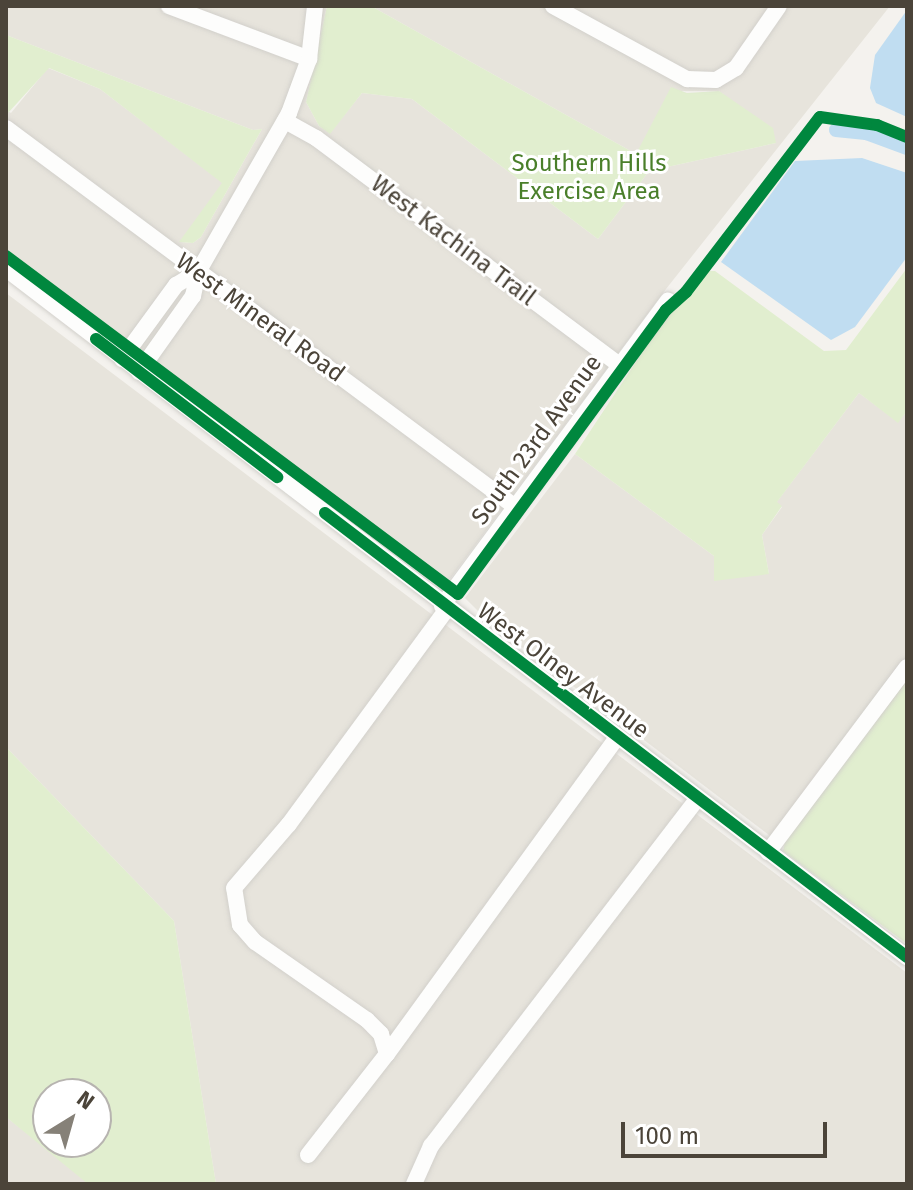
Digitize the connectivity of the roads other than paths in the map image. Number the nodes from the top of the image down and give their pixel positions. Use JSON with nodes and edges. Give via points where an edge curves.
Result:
{"nodes":[{"id":1,"x":169,"y":6,"type":"edge"},
{"id":2,"x":315,"y":6,"type":"edge"},
{"id":3,"x":553,"y":6,"type":"edge"},
{"id":4,"x":779,"y":6,"type":"edge"},
{"id":5,"x":309,"y":59,"type":"junction"},
{"id":6,"x":285,"y":121,"type":"junction"},
{"id":7,"x":6,"y":128,"type":"edge"},
{"id":8,"x":6,"y":269,"type":"edge"},
{"id":9,"x":198,"y":272,"type":"junction"},
{"id":10,"x":668,"y":301,"type":"dead end"},
{"id":11,"x":160,"y":308,"type":"junction"},
{"id":12,"x":176,"y":320,"type":"junction"},
{"id":13,"x":122,"y":359,"type":"junction"},
{"id":14,"x":619,"y":365,"type":"junction"},
{"id":15,"x":139,"y":372,"type":"junction"},
{"id":16,"x":514,"y":506,"type":"junction"},
{"id":17,"x":444,"y":608,"type":"junction"},
{"id":18,"x":907,"y":667,"type":"edge"},
{"id":19,"x":617,"y":738,"type":"junction"},
{"id":20,"x":697,"y":799,"type":"junction"},
{"id":21,"x":768,"y":852,"type":"junction"},
{"id":22,"x":907,"y":957,"type":"edge"},
{"id":23,"x":387,"y":1054,"type":"junction"},
{"id":24,"x":308,"y":1155,"type":"dead end"},
{"id":25,"x":414,"y":1184,"type":"edge"}],
"edges":[{"from":1,"to":5,"type":"street"},
{"from":2,"to":5,"type":"street"},
{"from":3,"to":4,"type":"street","via":[[687,79],[716,80],[736,68]]},
{"from":5,"to":6,"type":"street"},
{"from":6,"to":9,"type":"street"},
{"from":6,"to":14,"type":"street","name":"West Kachina Trail","via":[[316,138]]},
{"from":7,"to":9,"type":"street","name":"West Mineral Road"},
{"from":8,"to":13,"type":"street","name":"West Olney Avenue"},
{"from":9,"to":11,"type":"street","via":[[176,285]]},
{"from":9,"to":12,"type":"street","via":[[193,296]]},
{"from":9,"to":16,"type":"street","name":"West Mineral Road"},
{"from":10,"to":14,"type":"street","name":"South 23rd Avenue"},
{"from":11,"to":12,"type":"street"},
{"from":11,"to":13,"type":"street"},
{"from":12,"to":15,"type":"street"},
{"from":13,"to":15,"type":"street","name":"West Olney Avenue"},
{"from":14,"to":16,"type":"street","name":"South 23rd Avenue"},
{"from":15,"to":17,"type":"street","name":"West Olney Avenue"},
{"from":16,"to":17,"type":"street","name":"South 23rd Avenue"},
{"from":17,"to":19,"type":"street","name":"West Olney Avenue"},
{"from":17,"to":23,"type":"street","name":"South 23rd Avenue","via":[[289,824],[234,888],[240,925],[255,942],[367,1020],[381,1034]]},
{"from":18,"to":21,"type":"street"},
{"from":19,"to":20,"type":"street","name":"West Olney Avenue"},
{"from":19,"to":23,"type":"street"},
{"from":20,"to":21,"type":"street","name":"West Olney Avenue"},
{"from":20,"to":25,"type":"street","via":[[431,1146]]},
{"from":21,"to":22,"type":"street","name":"West Olney Avenue"},
{"from":23,"to":24,"type":"street"}]}
